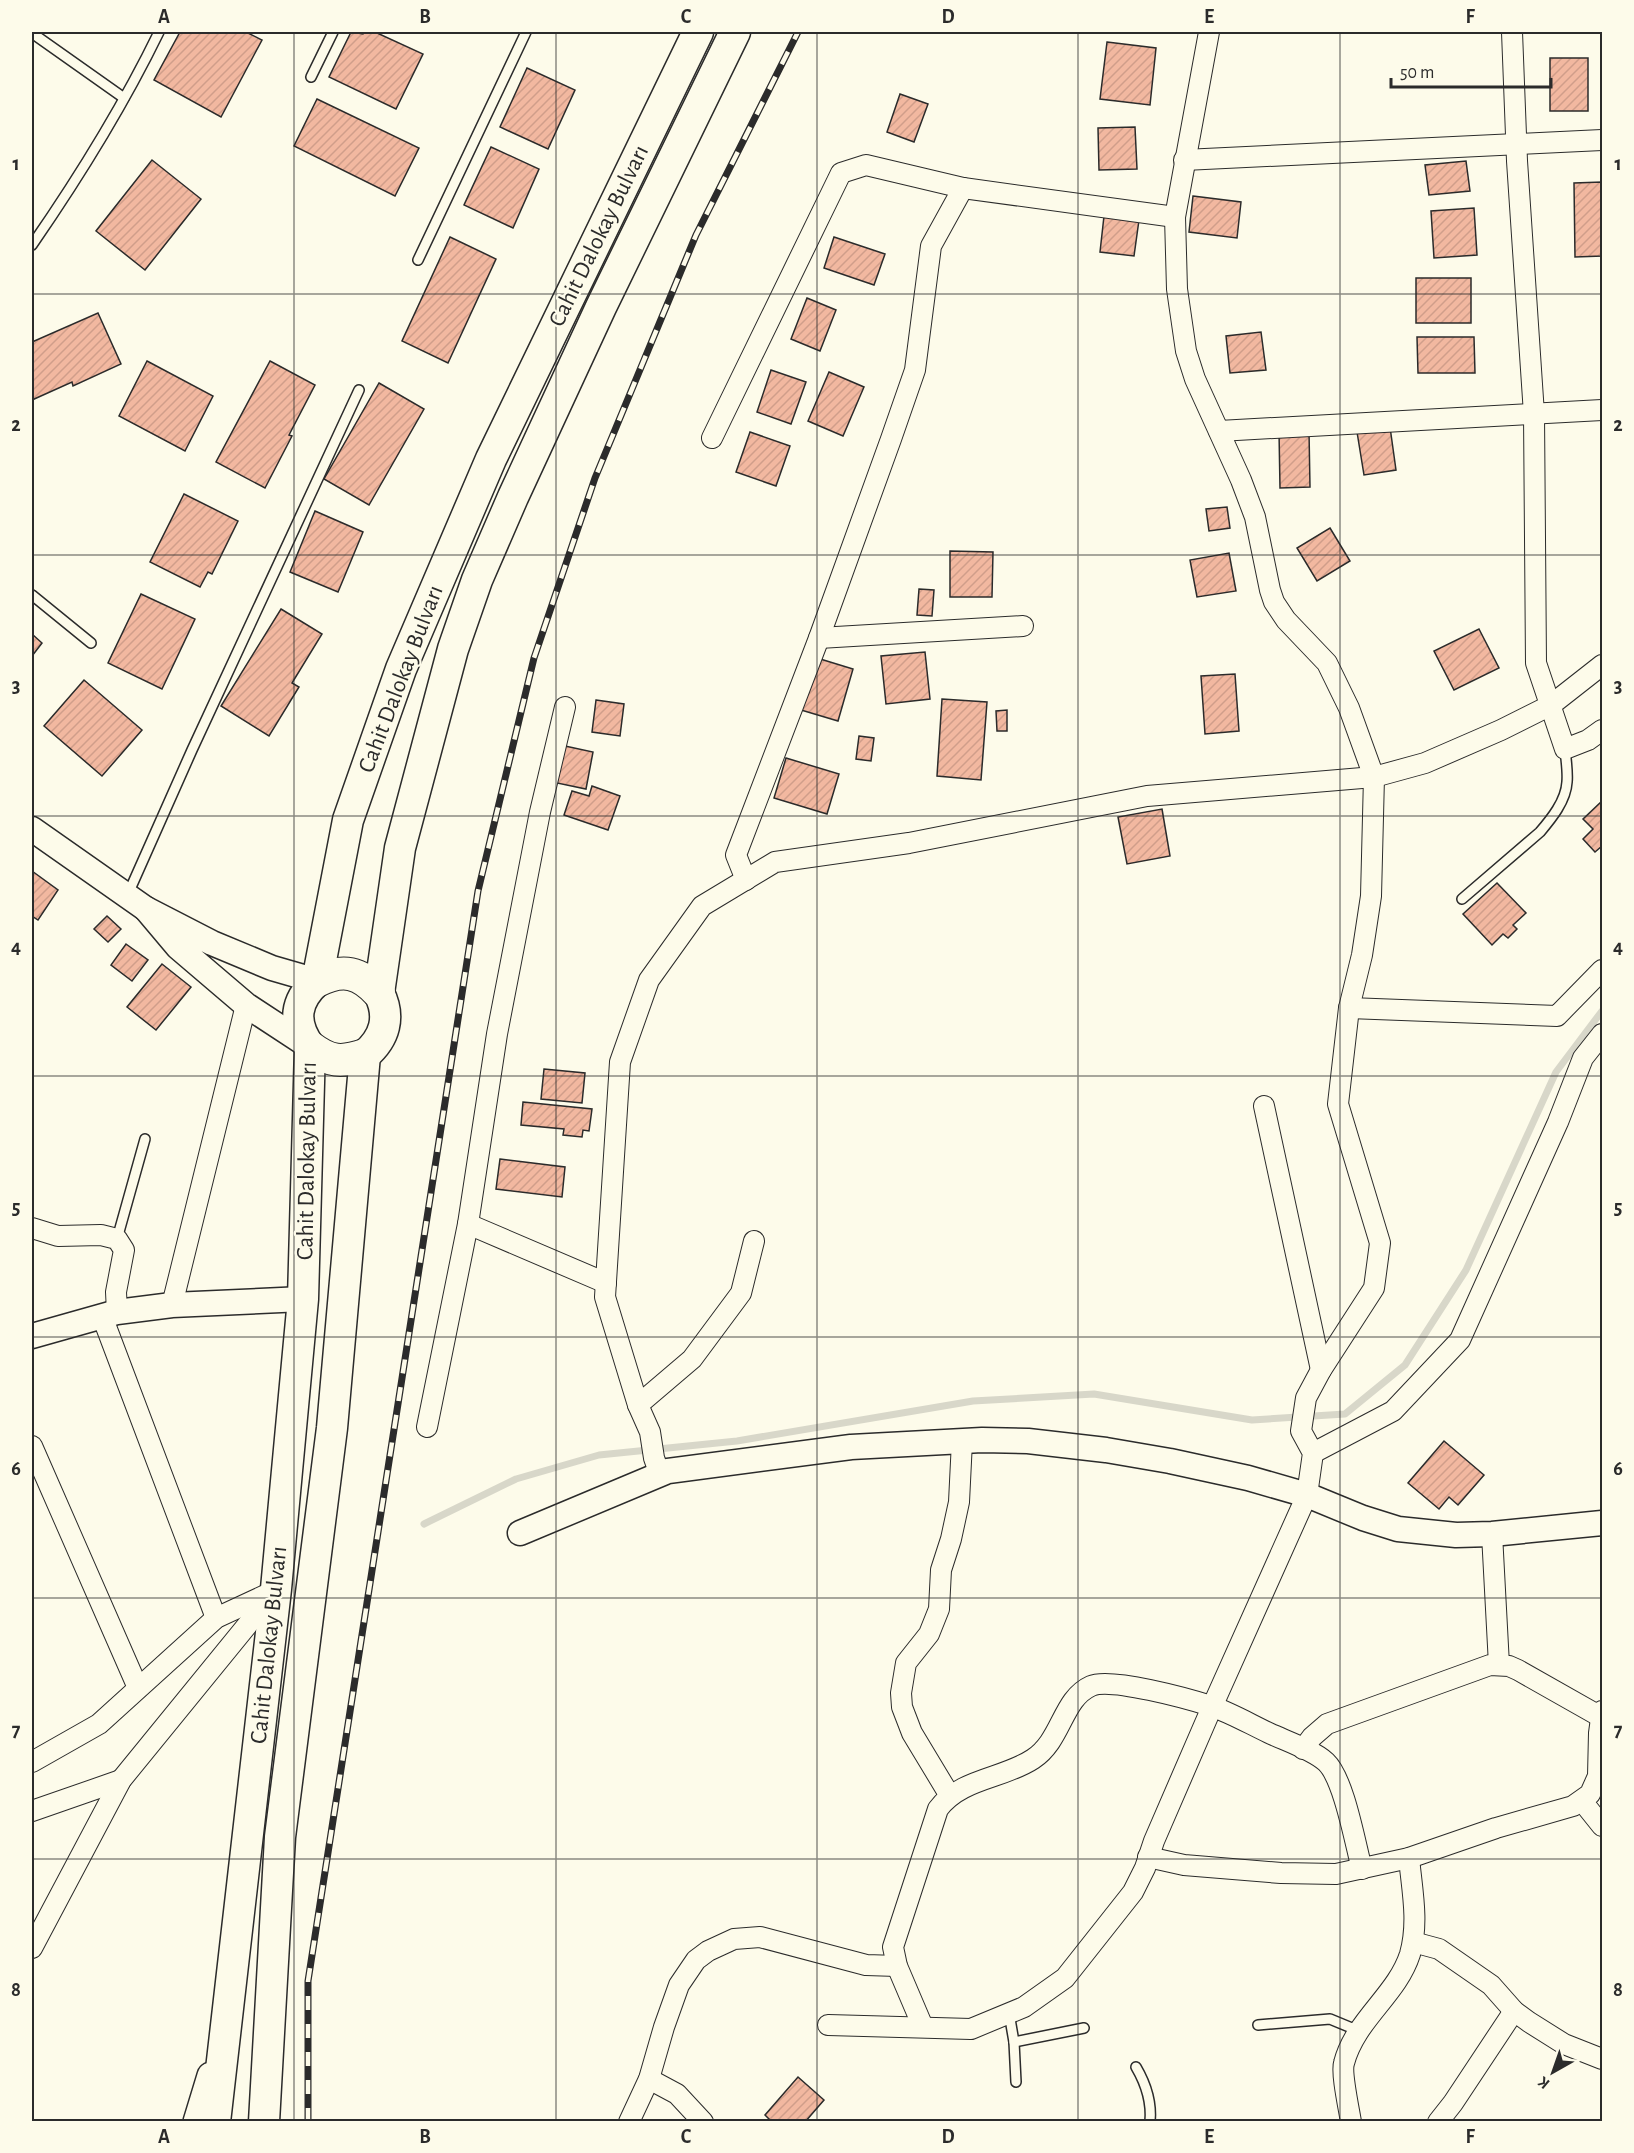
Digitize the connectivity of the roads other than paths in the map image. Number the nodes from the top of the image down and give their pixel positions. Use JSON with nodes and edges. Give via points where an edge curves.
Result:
{"nodes":[{"id":1,"x":159,"y":32,"type":"edge"},
{"id":2,"x":333,"y":32,"type":"edge"},
{"id":3,"x":526,"y":32,"type":"edge"},
{"id":4,"x":699,"y":32,"type":"edge"},
{"id":5,"x":735,"y":32,"type":"edge"},
{"id":6,"x":1209,"y":32,"type":"edge"},
{"id":7,"x":1512,"y":32,"type":"edge"},
{"id":8,"x":32,"y":33,"type":"edge"},
{"id":9,"x":311,"y":77,"type":"dead end"},
{"id":10,"x":124,"y":98,"type":"junction"},
{"id":11,"x":1602,"y":140,"type":"edge"},
{"id":12,"x":1516,"y":144,"type":"junction"},
{"id":13,"x":1184,"y":160,"type":"junction"},
{"id":14,"x":963,"y":188,"type":"junction"},
{"id":15,"x":1174,"y":217,"type":"junction"},
{"id":16,"x":32,"y":245,"type":"edge"},
{"id":17,"x":418,"y":260,"type":"dead end"},
{"id":18,"x":359,"y":390,"type":"dead end"},
{"id":19,"x":1602,"y":411,"type":"edge"},
{"id":20,"x":1534,"y":414,"type":"junction"},
{"id":21,"x":1219,"y":431,"type":"junction"},
{"id":22,"x":712,"y":438,"type":"dead end"},
{"id":23,"x":32,"y":595,"type":"edge"},
{"id":24,"x":1023,"y":626,"type":"dead end"},
{"id":25,"x":819,"y":638,"type":"junction"},
{"id":26,"x":91,"y":643,"type":"dead end"},
{"id":27,"x":1602,"y":665,"type":"edge"},
{"id":28,"x":1551,"y":705,"type":"junction"},
{"id":29,"x":565,"y":707,"type":"dead end"},
{"id":30,"x":1602,"y":729,"type":"edge"},
{"id":31,"x":1565,"y":749,"type":"junction"},
{"id":32,"x":1374,"y":777,"type":"junction"},
{"id":33,"x":32,"y":829,"type":"edge"},
{"id":34,"x":746,"y":880,"type":"junction"},
{"id":35,"x":1461,"y":899,"type":"dead end"},
{"id":36,"x":137,"y":903,"type":"junction"},
{"id":37,"x":1602,"y":970,"type":"edge"},
{"id":38,"x":317,"y":981,"type":"junction"},
{"id":39,"x":379,"y":993,"type":"junction"},
{"id":40,"x":246,"y":1005,"type":"junction"},
{"id":41,"x":1349,"y":1008,"type":"junction"},
{"id":42,"x":1602,"y":1034,"type":"edge"},
{"id":43,"x":310,"y":1047,"type":"junction"},
{"id":44,"x":364,"y":1055,"type":"junction"},
{"id":45,"x":1264,"y":1106,"type":"dead end"},
{"id":46,"x":145,"y":1140,"type":"dead end"},
{"id":47,"x":468,"y":1224,"type":"junction"},
{"id":48,"x":32,"y":1228,"type":"edge"},
{"id":49,"x":117,"y":1239,"type":"junction"},
{"id":50,"x":754,"y":1241,"type":"dead end"},
{"id":51,"x":606,"y":1283,"type":"junction"},
{"id":52,"x":303,"y":1299,"type":"junction"},
{"id":53,"x":172,"y":1305,"type":"junction"},
{"id":54,"x":110,"y":1314,"type":"junction"},
{"id":55,"x":32,"y":1336,"type":"edge"},
{"id":56,"x":1321,"y":1370,"type":"junction"},
{"id":57,"x":638,"y":1405,"type":"junction"},
{"id":58,"x":426,"y":1427,"type":"dead end"},
{"id":59,"x":962,"y":1441,"type":"junction"},
{"id":60,"x":32,"y":1446,"type":"edge"},
{"id":61,"x":1313,"y":1453,"type":"junction"},
{"id":62,"x":657,"y":1466,"type":"junction"},
{"id":63,"x":1307,"y":1495,"type":"junction"},
{"id":64,"x":1602,"y":1523,"type":"edge"},
{"id":65,"x":520,"y":1533,"type":"dead end"},
{"id":66,"x":1492,"y":1534,"type":"junction"},
{"id":67,"x":276,"y":1589,"type":"junction"},
{"id":68,"x":216,"y":1618,"type":"junction"},
{"id":69,"x":1498,"y":1665,"type":"junction"},
{"id":70,"x":138,"y":1688,"type":"junction"},
{"id":71,"x":1212,"y":1707,"type":"junction"},
{"id":72,"x":1602,"y":1714,"type":"edge"},
{"id":73,"x":1303,"y":1749,"type":"junction"},
{"id":74,"x":34,"y":1755,"type":"edge"},
{"id":75,"x":121,"y":1780,"type":"junction"},
{"id":76,"x":950,"y":1796,"type":"junction"},
{"id":77,"x":1582,"y":1801,"type":"junction"},
{"id":78,"x":32,"y":1811,"type":"edge"},
{"id":79,"x":1602,"y":1826,"type":"edge"},
{"id":80,"x":1148,"y":1857,"type":"junction"},
{"id":81,"x":1409,"y":1858,"type":"junction"},
{"id":82,"x":1362,"y":1869,"type":"junction"},
{"id":83,"x":1413,"y":1942,"type":"junction"},
{"id":84,"x":32,"y":1947,"type":"edge"},
{"id":85,"x":897,"y":1966,"type":"junction"},
{"id":86,"x":1514,"y":2011,"type":"junction"},
{"id":87,"x":1009,"y":2013,"type":"junction"},
{"id":88,"x":225,"y":2023,"type":"junction"},
{"id":89,"x":828,"y":2025,"type":"dead end"},
{"id":90,"x":1258,"y":2025,"type":"dead end"},
{"id":91,"x":922,"y":2027,"type":"junction"},
{"id":92,"x":1084,"y":2028,"type":"dead end"},
{"id":93,"x":1359,"y":2031,"type":"junction"},
{"id":94,"x":1014,"y":2042,"type":"junction"},
{"id":95,"x":1602,"y":2059,"type":"edge"},
{"id":96,"x":1136,"y":2067,"type":"dead end"},
{"id":97,"x":649,"y":2079,"type":"junction"},
{"id":98,"x":1016,"y":2082,"type":"dead end"},
{"id":99,"x":196,"y":2121,"type":"edge"},
{"id":100,"x":214,"y":2121,"type":"edge"},
{"id":101,"x":264,"y":2121,"type":"edge"},
{"id":102,"x":629,"y":2121,"type":"edge"},
{"id":103,"x":703,"y":2121,"type":"edge"},
{"id":104,"x":1150,"y":2121,"type":"edge"},
{"id":105,"x":1351,"y":2121,"type":"edge"},
{"id":106,"x":1438,"y":2121,"type":"edge"}],
"edges":[{"from":1,"to":10,"type":"lane"},
{"from":2,"to":9,"type":"lane"},
{"from":3,"to":17,"type":"lane"},
{"from":4,"to":38,"type":"main road","name":"Cahit Dalokay Bulvarı","via":[[491,459],[401,669],[348,820]]},
{"from":5,"to":39,"type":"main road","name":"Cahit Dalokay Bulvarı","via":[[597,317],[477,580],[453,649],[400,848]]},
{"from":6,"to":13,"type":"street"},
{"from":7,"to":12,"type":"street"},
{"from":8,"to":10,"type":"lane"},
{"from":10,"to":16,"type":"lane"},
{"from":11,"to":12,"type":"street"},
{"from":12,"to":13,"type":"street"},
{"from":12,"to":20,"type":"street"},
{"from":13,"to":15,"type":"street"},
{"from":14,"to":15,"type":"street"},
{"from":14,"to":22,"type":"street","via":[[866,165],[841,173]]},
{"from":14,"to":25,"type":"street","via":[[931,246],[915,370]]},
{"from":15,"to":21,"type":"street","via":[[1177,289],[1186,351]]},
{"from":18,"to":36,"type":"lane","via":[[192,750]]},
{"from":19,"to":20,"type":"street"},
{"from":20,"to":21,"type":"street"},
{"from":20,"to":28,"type":"street","via":[[1536,663]]},
{"from":21,"to":32,"type":"street","via":[[1255,517],[1274,602],[1327,663],[1349,708]]},
{"from":23,"to":26,"type":"lane"},
{"from":24,"to":25,"type":"street"},
{"from":25,"to":34,"type":"street","via":[[736,855]]},
{"from":27,"to":28,"type":"street"},
{"from":28,"to":31,"type":"street"},
{"from":28,"to":32,"type":"street","via":[[1425,763]]},
{"from":29,"to":47,"type":"street","via":[[540,812],[497,1034]]},
{"from":30,"to":31,"type":"street","via":[[1588,741]]},
{"from":31,"to":35,"type":"lane","via":[[1568,784],[1550,821]]},
{"from":32,"to":34,"type":"street","via":[[1147,796],[909,843],[775,862]]},
{"from":32,"to":41,"type":"street","via":[[1371,896]]},
{"from":33,"to":36,"type":"street"},
{"from":34,"to":51,"type":"street","via":[[702,906],[649,980],[620,1062]]},
{"from":36,"to":38,"type":"street","via":[[212,943],[272,968]]},
{"from":36,"to":40,"type":"street","via":[[178,947]]},
{"from":37,"to":41,"type":"street","via":[[1557,1016]]},
{"from":38,"to":39,"type":"highway","via":[[343,973],[369,982]]},
{"from":38,"to":43,"type":"main road","name":"Cahit Dalokay Bulvarı","via":[[301,1000],[298,1013],[303,1037]]},
{"from":39,"to":44,"type":"main road","name":"Cahit Dalokay Bulvarı","via":[[386,1025],[382,1037]]},
{"from":40,"to":43,"type":"street"},
{"from":40,"to":53,"type":"street"},
{"from":41,"to":56,"type":"street","via":[[1338,1104],[1380,1243],[1374,1288]]},
{"from":42,"to":61,"type":"street","via":[[1583,1058],[1460,1340],[1393,1411]]},
{"from":43,"to":44,"type":"highway","via":[[336,1060]]},
{"from":43,"to":52,"type":"main road","name":"Cahit Dalokay Bulvarı"},
{"from":44,"to":101,"type":"main road","name":"Cahit Dalokay Bulvarı","via":[[332,1428],[280,1837]]},
{"from":45,"to":56,"type":"street"},
{"from":46,"to":49,"type":"lane"},
{"from":47,"to":51,"type":"street"},
{"from":47,"to":58,"type":"street"},
{"from":48,"to":49,"type":"street","via":[[58,1236],[101,1235]]},
{"from":49,"to":54,"type":"street","via":[[124,1250]]},
{"from":50,"to":57,"type":"street","via":[[741,1293],[692,1359]]},
{"from":51,"to":57,"type":"street","via":[[605,1297]]},
{"from":52,"to":53,"type":"street"},
{"from":52,"to":67,"type":"main road","name":"Cahit Dalokay Bulvarı"},
{"from":53,"to":54,"type":"street"},
{"from":54,"to":55,"type":"street"},
{"from":54,"to":68,"type":"street"},
{"from":56,"to":61,"type":"street","via":[[1306,1398],[1300,1431]]},
{"from":57,"to":62,"type":"street","via":[[650,1432]]},
{"from":59,"to":62,"type":"street","via":[[851,1447],[668,1471]]},
{"from":59,"to":63,"type":"street","via":[[1028,1441],[1106,1450],[1170,1461]]},
{"from":59,"to":76,"type":"street","via":[[960,1502],[941,1570],[939,1609],[929,1634],[906,1663],[901,1693],[912,1733]]},
{"from":60,"to":70,"type":"street"},
{"from":61,"to":63,"type":"street"},
{"from":62,"to":65,"type":"street"},
{"from":63,"to":66,"type":"street","via":[[1398,1529]]},
{"from":63,"to":71,"type":"street"},
{"from":64,"to":66,"type":"street"},
{"from":66,"to":69,"type":"street"},
{"from":67,"to":68,"type":"street"},
{"from":67,"to":75,"type":"street"},
{"from":67,"to":88,"type":"main road","name":"Cahit Dalokay Bulvarı"},
{"from":68,"to":70,"type":"street"},
{"from":69,"to":72,"type":"street","via":[[1518,1670]]},
{"from":69,"to":73,"type":"street","via":[[1483,1667],[1327,1724]]},
{"from":70,"to":74,"type":"street","via":[[99,1724]]},
{"from":71,"to":73,"type":"street"},
{"from":71,"to":76,"type":"street","via":[[1124,1685],[1097,1683],[1072,1701],[1058,1732],[1034,1758]]},
{"from":71,"to":80,"type":"street"},
{"from":72,"to":77,"type":"street","via":[[1598,1776]]},
{"from":73,"to":82,"type":"street","via":[[1326,1762],[1339,1781]]},
{"from":75,"to":78,"type":"street"},
{"from":75,"to":84,"type":"street"},
{"from":76,"to":85,"type":"street","via":[[934,1818],[893,1947]]},
{"from":77,"to":79,"type":"street"},
{"from":77,"to":81,"type":"street"},
{"from":80,"to":82,"type":"street","via":[[1184,1865],[1281,1874],[1336,1874]]},
{"from":80,"to":87,"type":"street","via":[[1133,1892],[1065,1978]]},
{"from":81,"to":82,"type":"street"},
{"from":81,"to":83,"type":"street","via":[[1415,1914]]},
{"from":83,"to":86,"type":"street","via":[[1439,1949],[1491,1985]]},
{"from":83,"to":93,"type":"street","via":[[1397,1981]]},
{"from":85,"to":91,"type":"street"},
{"from":85,"to":97,"type":"street","via":[[866,1965],[760,1937],[721,1944],[696,1960],[679,1985]]},
{"from":86,"to":95,"type":"street","via":[[1564,2044]]},
{"from":86,"to":106,"type":"street"},
{"from":87,"to":91,"type":"street","via":[[971,2028]]},
{"from":87,"to":94,"type":"lane"},
{"from":88,"to":99,"type":"main road"},
{"from":88,"to":100,"type":"main road","name":"Cahit Dalokay Bulvarı"},
{"from":89,"to":91,"type":"street"},
{"from":90,"to":93,"type":"lane","via":[[1330,2019]]},
{"from":92,"to":94,"type":"lane"},
{"from":93,"to":105,"type":"street","via":[[1343,2065]]},
{"from":94,"to":98,"type":"lane"},
{"from":96,"to":104,"type":"lane","via":[[1148,2092]]},
{"from":97,"to":102,"type":"street"},
{"from":97,"to":103,"type":"street","via":[[677,2094]]}]}
